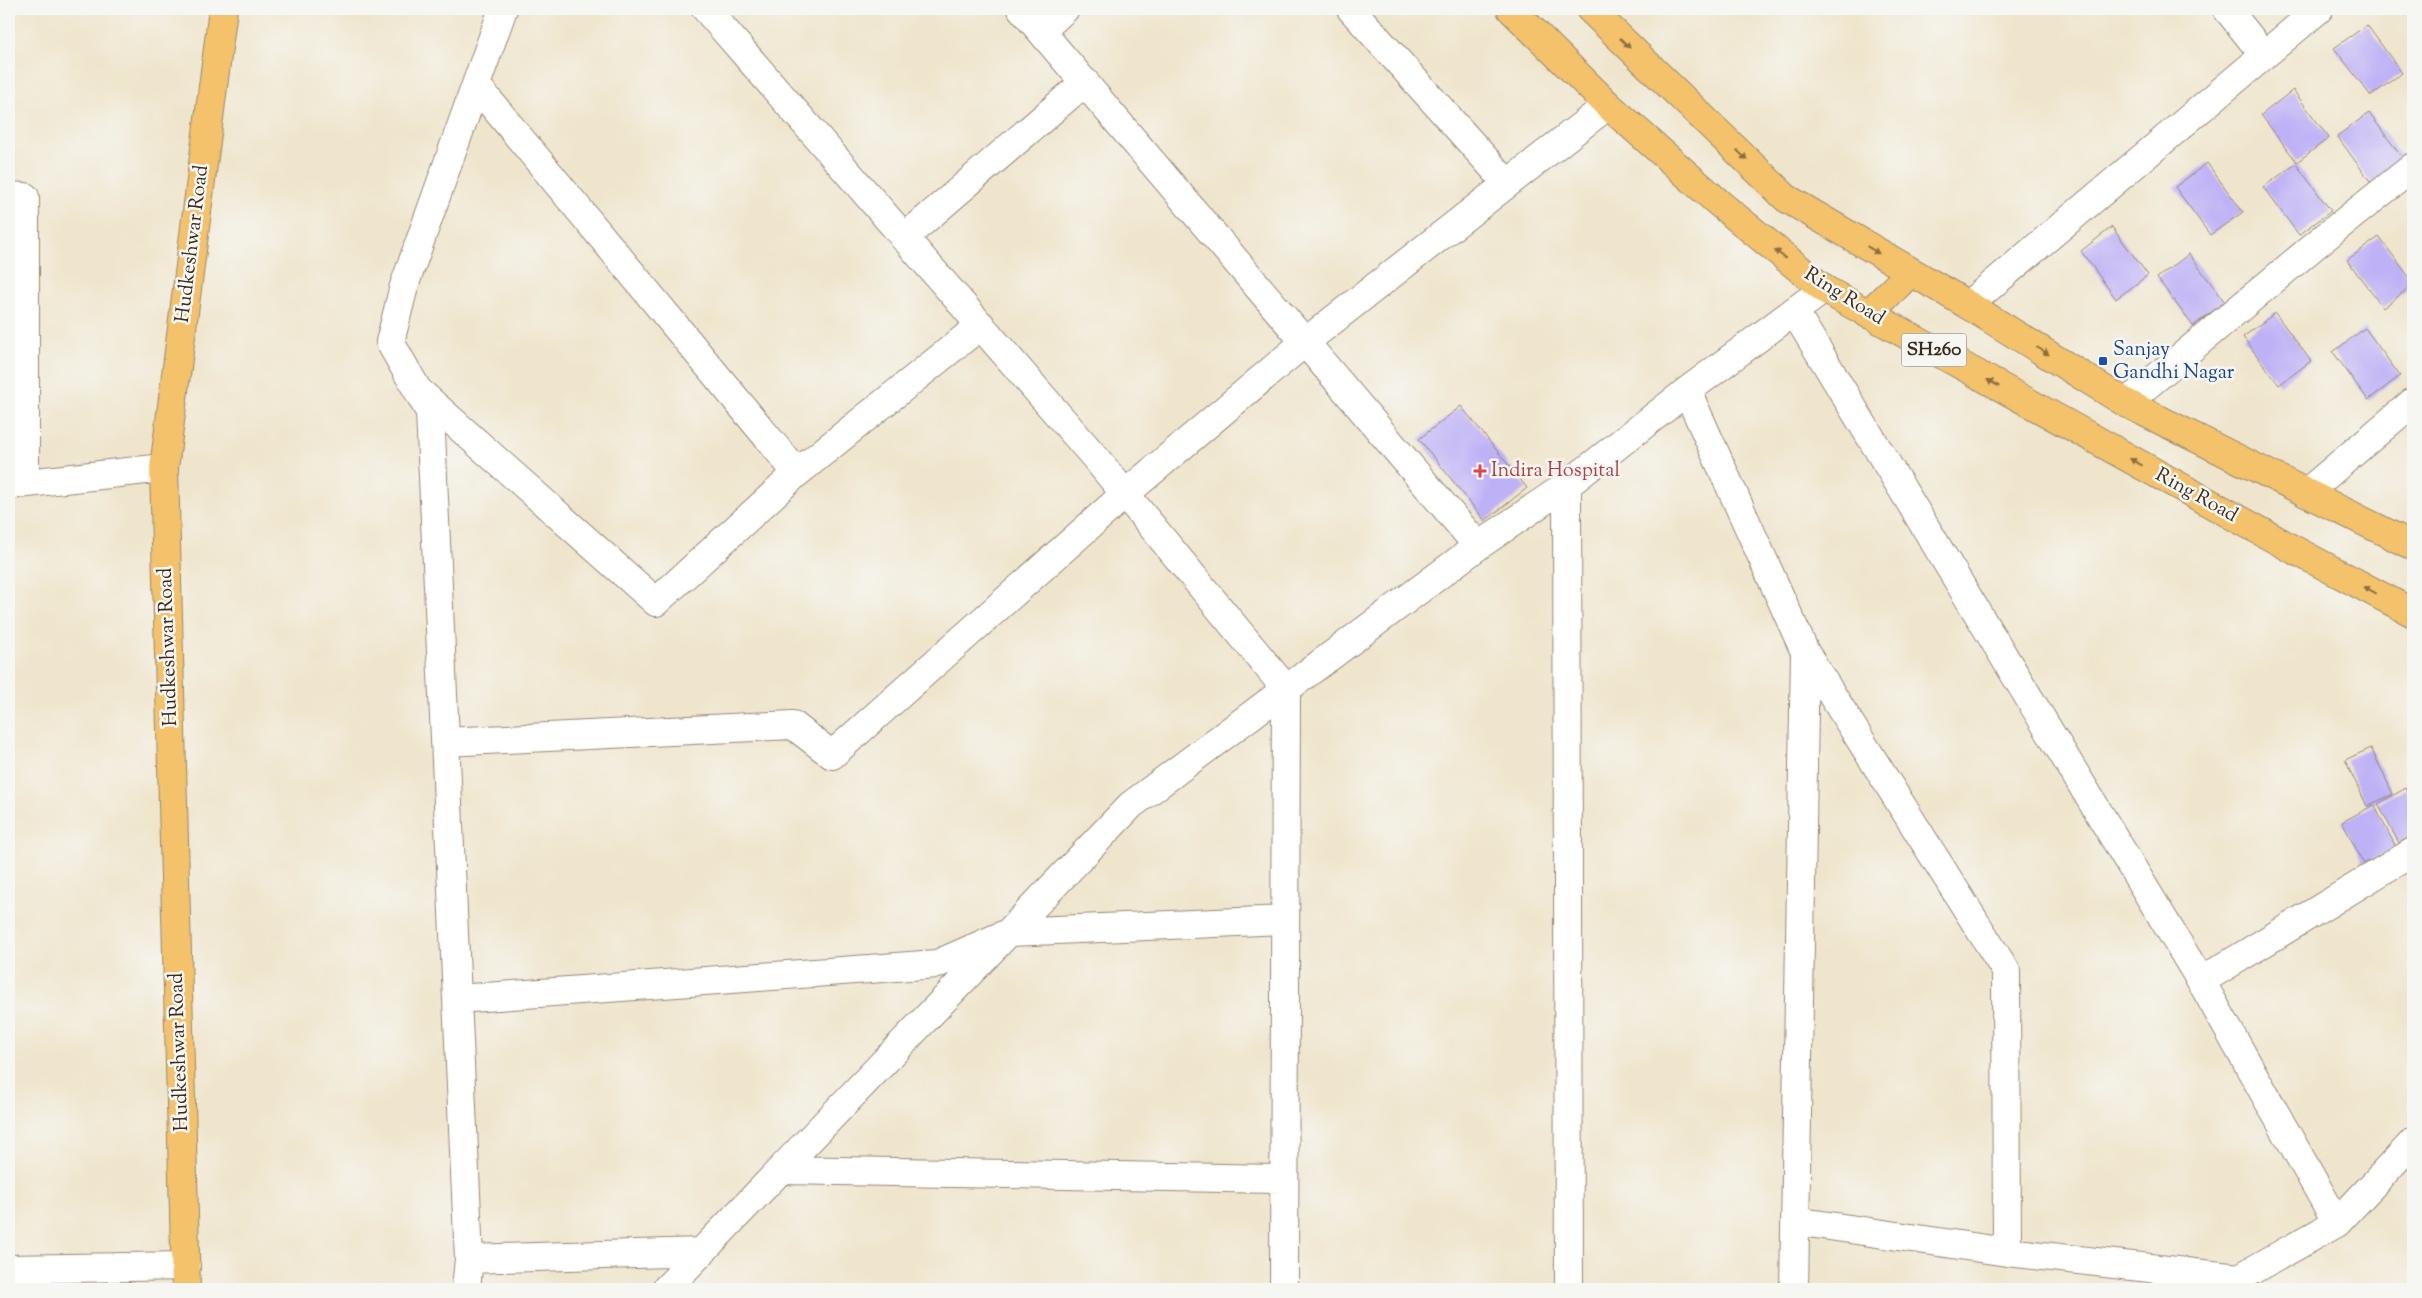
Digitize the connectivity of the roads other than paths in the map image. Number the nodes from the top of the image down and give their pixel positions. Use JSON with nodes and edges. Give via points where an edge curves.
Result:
{"nodes":[{"id":1,"x":223,"y":9,"type":"edge"},
{"id":2,"x":503,"y":9,"type":"edge"},
{"id":3,"x":706,"y":9,"type":"edge"},
{"id":4,"x":1022,"y":9,"type":"edge"},
{"id":5,"x":1065,"y":9,"type":"edge"},
{"id":6,"x":1351,"y":9,"type":"edge"},
{"id":7,"x":1511,"y":9,"type":"edge"},
{"id":8,"x":1590,"y":9,"type":"edge"},
{"id":9,"x":2227,"y":9,"type":"edge"},
{"id":10,"x":2318,"y":9,"type":"edge"},
{"id":11,"x":1041,"y":30,"type":"junction"},
{"id":12,"x":2264,"y":55,"type":"junction"},
{"id":13,"x":1085,"y":82,"type":"junction"},
{"id":14,"x":476,"y":85,"type":"junction"},
{"id":15,"x":1608,"y":105,"type":"junction"},
{"id":16,"x":2413,"y":167,"type":"edge"},
{"id":17,"x":1507,"y":183,"type":"junction"},
{"id":18,"x":9,"y":196,"type":"edge"},
{"id":19,"x":904,"y":238,"type":"junction"},
{"id":20,"x":1911,"y":272,"type":"junction"},
{"id":21,"x":1824,"y":289,"type":"junction"},
{"id":22,"x":1968,"y":305,"type":"junction"},
{"id":23,"x":1794,"y":312,"type":"junction"},
{"id":24,"x":1868,"y":314,"type":"junction"},
{"id":25,"x":981,"y":325,"type":"junction"},
{"id":26,"x":17,"y":332,"type":"edge"},
{"id":27,"x":1305,"y":342,"type":"junction"},
{"id":28,"x":418,"y":391,"type":"junction"},
{"id":29,"x":1687,"y":391,"type":"junction"},
{"id":30,"x":2413,"y":402,"type":"edge"},
{"id":31,"x":2126,"y":403,"type":"junction"},
{"id":32,"x":164,"y":468,"type":"junction"},
{"id":33,"x":797,"y":473,"type":"junction"},
{"id":34,"x":17,"y":484,"type":"edge"},
{"id":35,"x":1567,"y":485,"type":"junction"},
{"id":36,"x":2306,"y":492,"type":"junction"},
{"id":37,"x":1125,"y":494,"type":"junction"},
{"id":38,"x":1478,"y":546,"type":"junction"},
{"id":39,"x":2413,"y":546,"type":"edge"},
{"id":40,"x":2413,"y":613,"type":"edge"},
{"id":41,"x":1805,"y":652,"type":"junction"},
{"id":42,"x":1286,"y":690,"type":"junction"},
{"id":43,"x":445,"y":742,"type":"junction"},
{"id":44,"x":2413,"y":852,"type":"edge"},
{"id":45,"x":1285,"y":920,"type":"junction"},
{"id":46,"x":1010,"y":932,"type":"junction"},
{"id":47,"x":2201,"y":981,"type":"junction"},
{"id":48,"x":457,"y":999,"type":"junction"},
{"id":49,"x":2413,"y":1142,"type":"edge"},
{"id":50,"x":781,"y":1170,"type":"junction"},
{"id":51,"x":1284,"y":1180,"type":"junction"},
{"id":52,"x":1795,"y":1221,"type":"junction"},
{"id":53,"x":2337,"y":1223,"type":"junction"},
{"id":54,"x":702,"y":1252,"type":"junction"},
{"id":55,"x":2007,"y":1252,"type":"junction"},
{"id":56,"x":470,"y":1259,"type":"junction"},
{"id":57,"x":9,"y":1269,"type":"edge"},
{"id":58,"x":186,"y":1278,"type":"edge"},
{"id":59,"x":466,"y":1289,"type":"edge"},
{"id":60,"x":666,"y":1289,"type":"edge"},
{"id":61,"x":1284,"y":1289,"type":"edge"},
{"id":62,"x":1569,"y":1289,"type":"edge"},
{"id":63,"x":1794,"y":1289,"type":"edge"}],
"edges":[{"from":1,"to":32,"type":"main road","name":"Hudkeshwar Road"},
{"from":2,"to":14,"type":"street"},
{"from":3,"to":19,"type":"street"},
{"from":4,"to":11,"type":"street"},
{"from":5,"to":11,"type":"street"},
{"from":6,"to":17,"type":"street"},
{"from":7,"to":15,"type":"main road","name":"Ring Road","number":"SH260"},
{"from":8,"to":20,"type":"main road","number":"SH260","one_way":true,"via":[[1786,198]]},
{"from":9,"to":12,"type":"street"},
{"from":10,"to":12,"type":"street"},
{"from":11,"to":13,"type":"street"},
{"from":12,"to":22,"type":"street"},
{"from":13,"to":19,"type":"street"},
{"from":13,"to":27,"type":"street"},
{"from":14,"to":28,"type":"street","via":[[404,286],[390,342]]},
{"from":14,"to":33,"type":"street"},
{"from":15,"to":17,"type":"street"},
{"from":21,"to":15,"type":"main road","name":"Ring Road","number":"SH260","one_way":true,"via":[[1720,204]]},
{"from":16,"to":31,"type":"street"},
{"from":17,"to":27,"type":"street"},
{"from":18,"to":26,"type":"street","via":[[25,197]]},
{"from":19,"to":25,"type":"street"},
{"from":20,"to":22,"type":"main road","number":"SH260"},
{"from":20,"to":24,"type":"main road"},
{"from":21,"to":23,"type":"street"},
{"from":21,"to":24,"type":"main road","name":"Ring Road","number":"SH260"},
{"from":22,"to":31,"type":"main road","number":"SH260","one_way":true},
{"from":23,"to":29,"type":"street"},
{"from":23,"to":47,"type":"street"},
{"from":40,"to":24,"type":"main road","name":"Ring Road","number":"SH260","one_way":true},
{"from":25,"to":33,"type":"street"},
{"from":25,"to":37,"type":"street"},
{"from":26,"to":34,"type":"street"},
{"from":27,"to":37,"type":"street"},
{"from":27,"to":38,"type":"street"},
{"from":28,"to":33,"type":"street","via":[[656,602]]},
{"from":28,"to":43,"type":"street","via":[[430,412]]},
{"from":29,"to":35,"type":"street"},
{"from":29,"to":41,"type":"street"},
{"from":30,"to":36,"type":"street"},
{"from":31,"to":36,"type":"main road","number":"SH260"},
{"from":32,"to":34,"type":"street"},
{"from":32,"to":58,"type":"main road","name":"Hudkeshwar Road"},
{"from":35,"to":38,"type":"street"},
{"from":35,"to":62,"type":"street"},
{"from":36,"to":39,"type":"main road","number":"SH260"},
{"from":37,"to":42,"type":"street"},
{"from":37,"to":43,"type":"street","via":[[832,755],[793,726]]},
{"from":38,"to":42,"type":"street"},
{"from":41,"to":52,"type":"street"},
{"from":41,"to":55,"type":"street","via":[[2006,971]]},
{"from":42,"to":45,"type":"street"},
{"from":42,"to":46,"type":"street","via":[[1131,805]]},
{"from":43,"to":48,"type":"street"},
{"from":44,"to":47,"type":"street"},
{"from":45,"to":46,"type":"street"},
{"from":45,"to":51,"type":"street"},
{"from":46,"to":48,"type":"street","via":[[937,964]]},
{"from":46,"to":50,"type":"street"},
{"from":47,"to":53,"type":"street"},
{"from":48,"to":56,"type":"street"},
{"from":49,"to":53,"type":"street"},
{"from":50,"to":51,"type":"street"},
{"from":50,"to":54,"type":"street"},
{"from":51,"to":61,"type":"street"},
{"from":52,"to":55,"type":"street"},
{"from":52,"to":63,"type":"street"},
{"from":53,"to":55,"type":"street","via":[[2239,1278]]},
{"from":54,"to":56,"type":"street"},
{"from":54,"to":60,"type":"street"},
{"from":56,"to":59,"type":"street"},
{"from":57,"to":58,"type":"street"}]}
